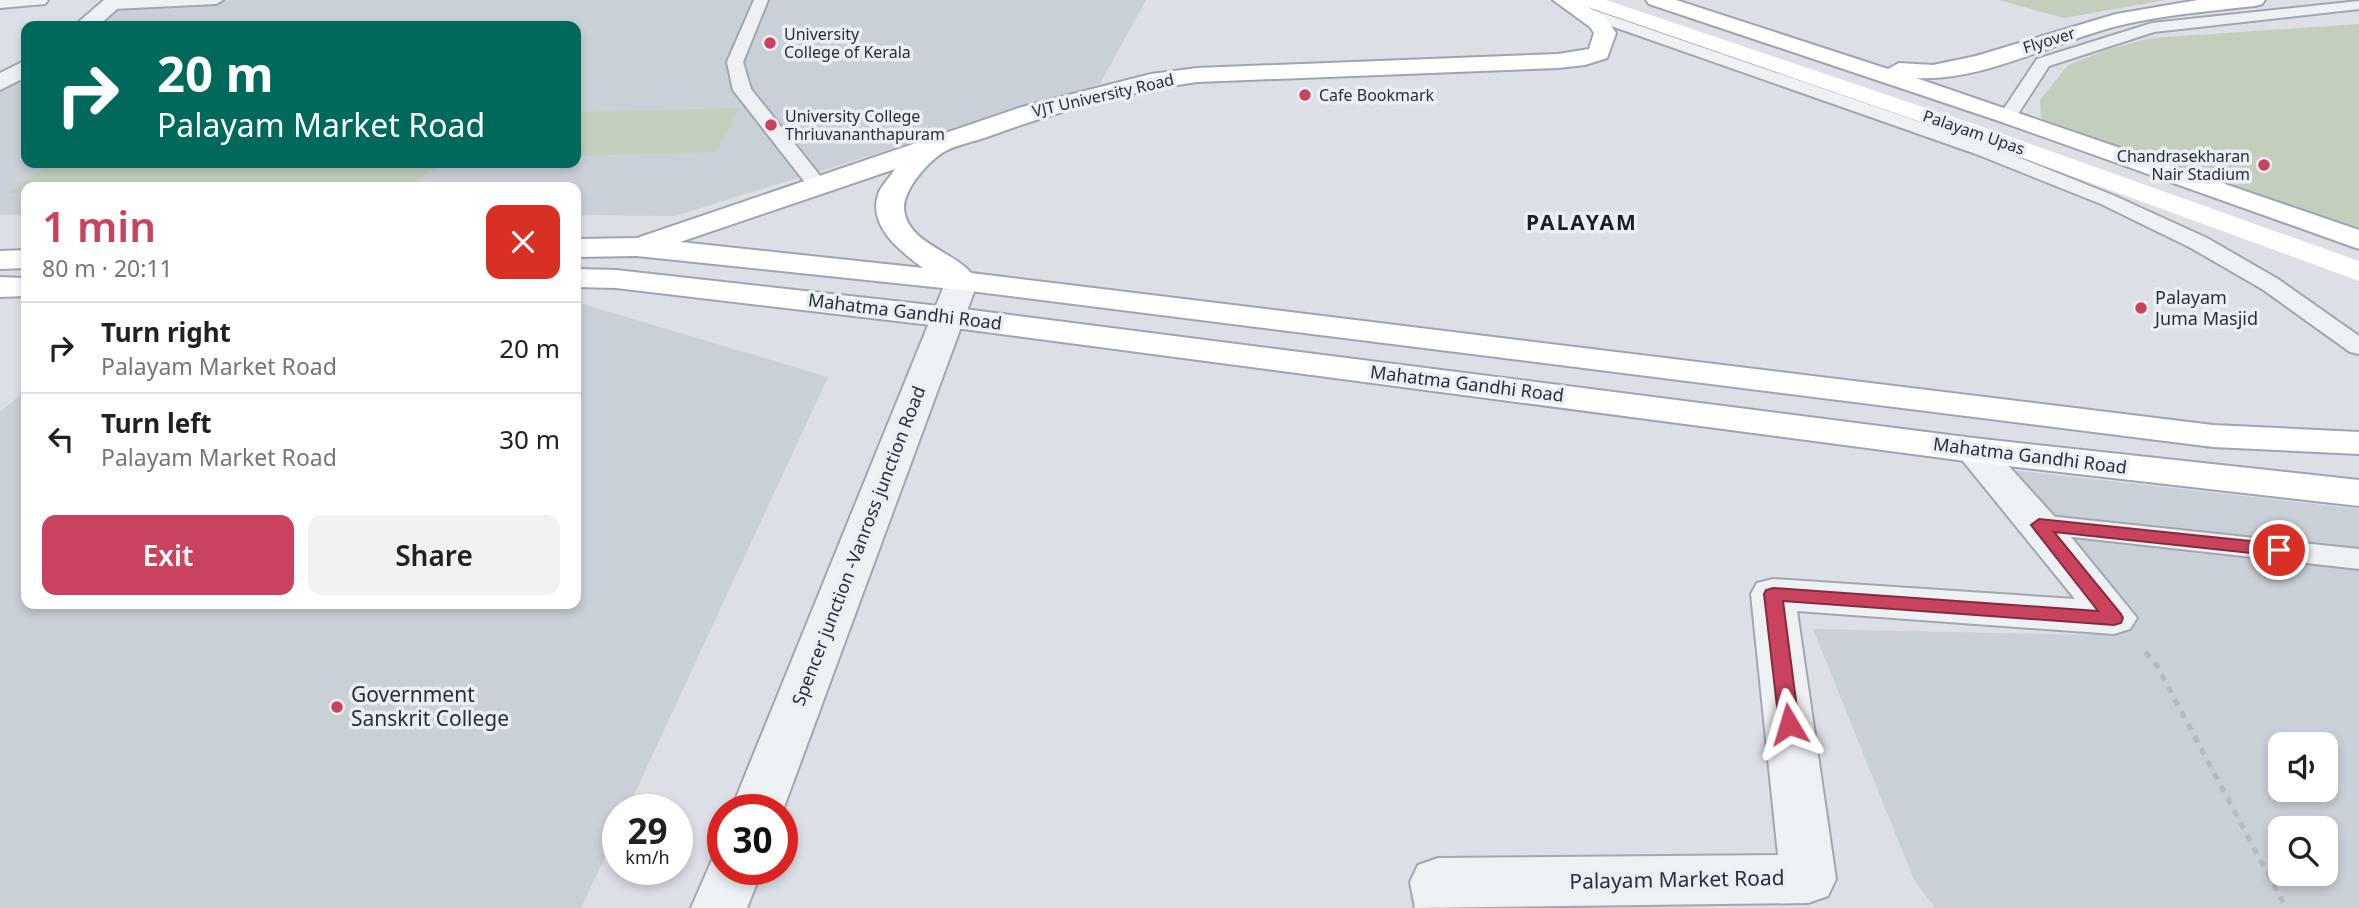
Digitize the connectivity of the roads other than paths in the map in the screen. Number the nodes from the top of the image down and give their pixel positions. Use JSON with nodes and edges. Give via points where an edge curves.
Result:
{"nodes":[{"id":1,"x":38,"y":0,"type":"edge"},
{"id":2,"x":216,"y":0,"type":"edge"},
{"id":3,"x":761,"y":0,"type":"edge"},
{"id":4,"x":1626,"y":0,"type":"edge"},
{"id":5,"x":1656,"y":0,"type":"edge"},
{"id":6,"x":2255,"y":0,"type":"edge"},
{"id":7,"x":0,"y":2,"type":"edge"},
{"id":8,"x":115,"y":2,"type":"edge"},
{"id":9,"x":1577,"y":4,"type":"edge"},
{"id":10,"x":2359,"y":5,"type":"edge"},
{"id":11,"x":91,"y":21,"type":"edge"},
{"id":12,"x":1844,"y":62,"type":"junction"},
{"id":13,"x":21,"y":70,"type":"edge"},
{"id":14,"x":0,"y":83,"type":"edge"},
{"id":15,"x":2008,"y":116,"type":"junction"},
{"id":16,"x":935,"y":147,"type":"junction"},
{"id":17,"x":818,"y":186,"type":"junction"},
{"id":18,"x":2359,"y":240,"type":"edge"},
{"id":19,"x":637,"y":247,"type":"junction"},
{"id":20,"x":581,"y":248,"type":"edge"},
{"id":21,"x":2359,"y":258,"type":"edge"},
{"id":22,"x":0,"y":260,"type":"edge"},
{"id":23,"x":21,"y":260,"type":"edge"},
{"id":24,"x":2359,"y":272,"type":"edge"},
{"id":25,"x":581,"y":278,"type":"edge"},
{"id":26,"x":0,"y":287,"type":"edge"},
{"id":27,"x":21,"y":287,"type":"edge"},
{"id":28,"x":955,"y":299,"type":"junction"},
{"id":29,"x":2359,"y":347,"type":"edge"},
{"id":30,"x":2359,"y":443,"type":"edge"},
{"id":31,"x":1973,"y":450,"type":"junction"},
{"id":32,"x":2359,"y":493,"type":"edge"},
{"id":33,"x":2039,"y":525,"type":"junction"},
{"id":34,"x":2359,"y":559,"type":"edge"},
{"id":35,"x":763,"y":794,"type":"edge"},
{"id":36,"x":728,"y":885,"type":"edge"},
{"id":37,"x":719,"y":908,"type":"edge"},
{"id":38,"x":1443,"y":908,"type":"edge"}],
"edges":[{"from":1,"to":7,"type":"street"},
{"from":2,"to":8,"type":"lane"},
{"from":3,"to":17,"type":"lane","via":[[735,62],[742,90]]},
{"from":4,"to":21,"type":"main road","name":"Palayam Upas"},
{"from":5,"to":12,"type":"main road"},
{"from":6,"to":12,"type":"main road","name":"Flyover","via":[[2116,20],[1982,62],[1933,72]]},
{"from":8,"to":11,"type":"street"},
{"from":9,"to":16,"type":"main road","name":"VJT University Road","via":[[1605,33],[1599,53],[1585,58],[1197,75],[1151,81],[1031,112]]},
{"from":9,"to":24,"type":"main road","name":"Palayam Upas","via":[[2001,141]]},
{"from":9,"to":29,"type":"lane","via":[[1983,150],[2108,200],[2199,243],[2270,284]]},
{"from":10,"to":15,"type":"lane","via":[[2152,27],[2043,64]]},
{"from":12,"to":15,"type":"main road"},
{"from":13,"to":14,"type":"street"},
{"from":15,"to":18,"type":"main road"},
{"from":16,"to":17,"type":"main road","name":"VJT University Road"},
{"from":16,"to":28,"type":"main road","via":[[896,183],[889,207],[898,231]]},
{"from":17,"to":19,"type":"main road","name":"VJT University Road"},
{"from":19,"to":20,"type":"main road","name":"Mahatma Gandhi Road"},
{"from":19,"to":28,"type":"main road","name":"Mahatma Gandhi Road"},
{"from":22,"to":23,"type":"main road"},
{"from":25,"to":28,"type":"main road","name":"Mahatma Gandhi Road"},
{"from":26,"to":27,"type":"main road"},
{"from":28,"to":30,"type":"main road","name":"Mahatma Gandhi Road","via":[[2213,436]]},
{"from":28,"to":31,"type":"main road","name":"Mahatma Gandhi Road"},
{"from":28,"to":35,"type":"street","name":"Spencer junction -Vanross junction Road"},
{"from":31,"to":32,"type":"main road","name":"Mahatma Gandhi Road"},
{"from":31,"to":33,"type":"street"},
{"from":33,"to":34,"type":"lane"},
{"from":33,"to":38,"type":"street","name":"Palayam Market Road","via":[[2114,618],[1773,594],[1808,879],[1438,882]]},
{"from":36,"to":37,"type":"street"}]}
